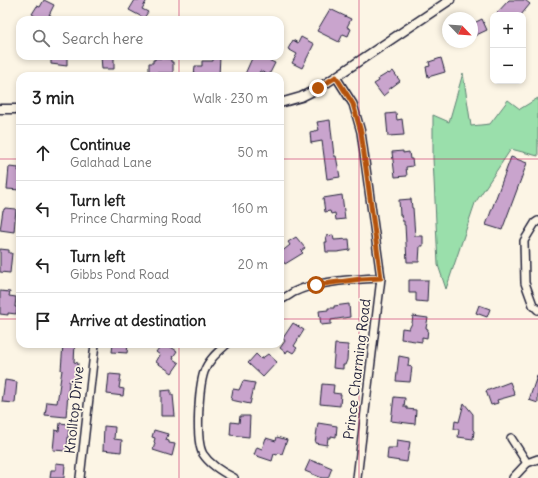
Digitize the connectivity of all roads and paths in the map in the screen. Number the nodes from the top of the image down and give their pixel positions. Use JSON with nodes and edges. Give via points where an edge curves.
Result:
{"nodes":[{"id":1,"x":450,"y":0,"type":"edge"},
{"id":2,"x":336,"y":77,"type":"junction"},
{"id":3,"x":284,"y":102,"type":"edge"},
{"id":4,"x":0,"y":109,"type":"edge"},
{"id":5,"x":16,"y":109,"type":"edge"},
{"id":6,"x":538,"y":221,"type":"edge"},
{"id":7,"x":381,"y":278,"type":"junction"},
{"id":8,"x":284,"y":298,"type":"edge"},
{"id":9,"x":538,"y":310,"type":"edge"},
{"id":10,"x":95,"y":348,"type":"edge"},
{"id":11,"x":222,"y":348,"type":"edge"},
{"id":12,"x":511,"y":438,"type":"dead end"},
{"id":13,"x":538,"y":459,"type":"edge"},
{"id":14,"x":528,"y":463,"type":"junction"},
{"id":15,"x":80,"y":478,"type":"edge"},
{"id":16,"x":234,"y":478,"type":"edge"},
{"id":17,"x":357,"y":478,"type":"edge"},
{"id":18,"x":513,"y":478,"type":"edge"}],
"edges":[{"from":1,"to":2,"type":"street"},
{"from":2,"to":3,"type":"street","via":[[308,94]]},
{"from":2,"to":7,"type":"street","name":"Prince Charming Road","via":[[353,104],[361,132]]},
{"from":4,"to":5,"type":"street"},
{"from":6,"to":9,"type":"street","via":[[524,241],[524,248],[525,283],[533,305]]},
{"from":7,"to":8,"type":"street","via":[[316,285]]},
{"from":7,"to":17,"type":"street","name":"Prince Charming Road"},
{"from":10,"to":15,"type":"street","name":"Knolltop Drive"},
{"from":11,"to":16,"type":"street","via":[[213,356],[204,372],[198,428],[202,453],[218,470]]},
{"from":12,"to":14,"type":"street"},
{"from":13,"to":14,"type":"street"},
{"from":14,"to":18,"type":"street"}]}
